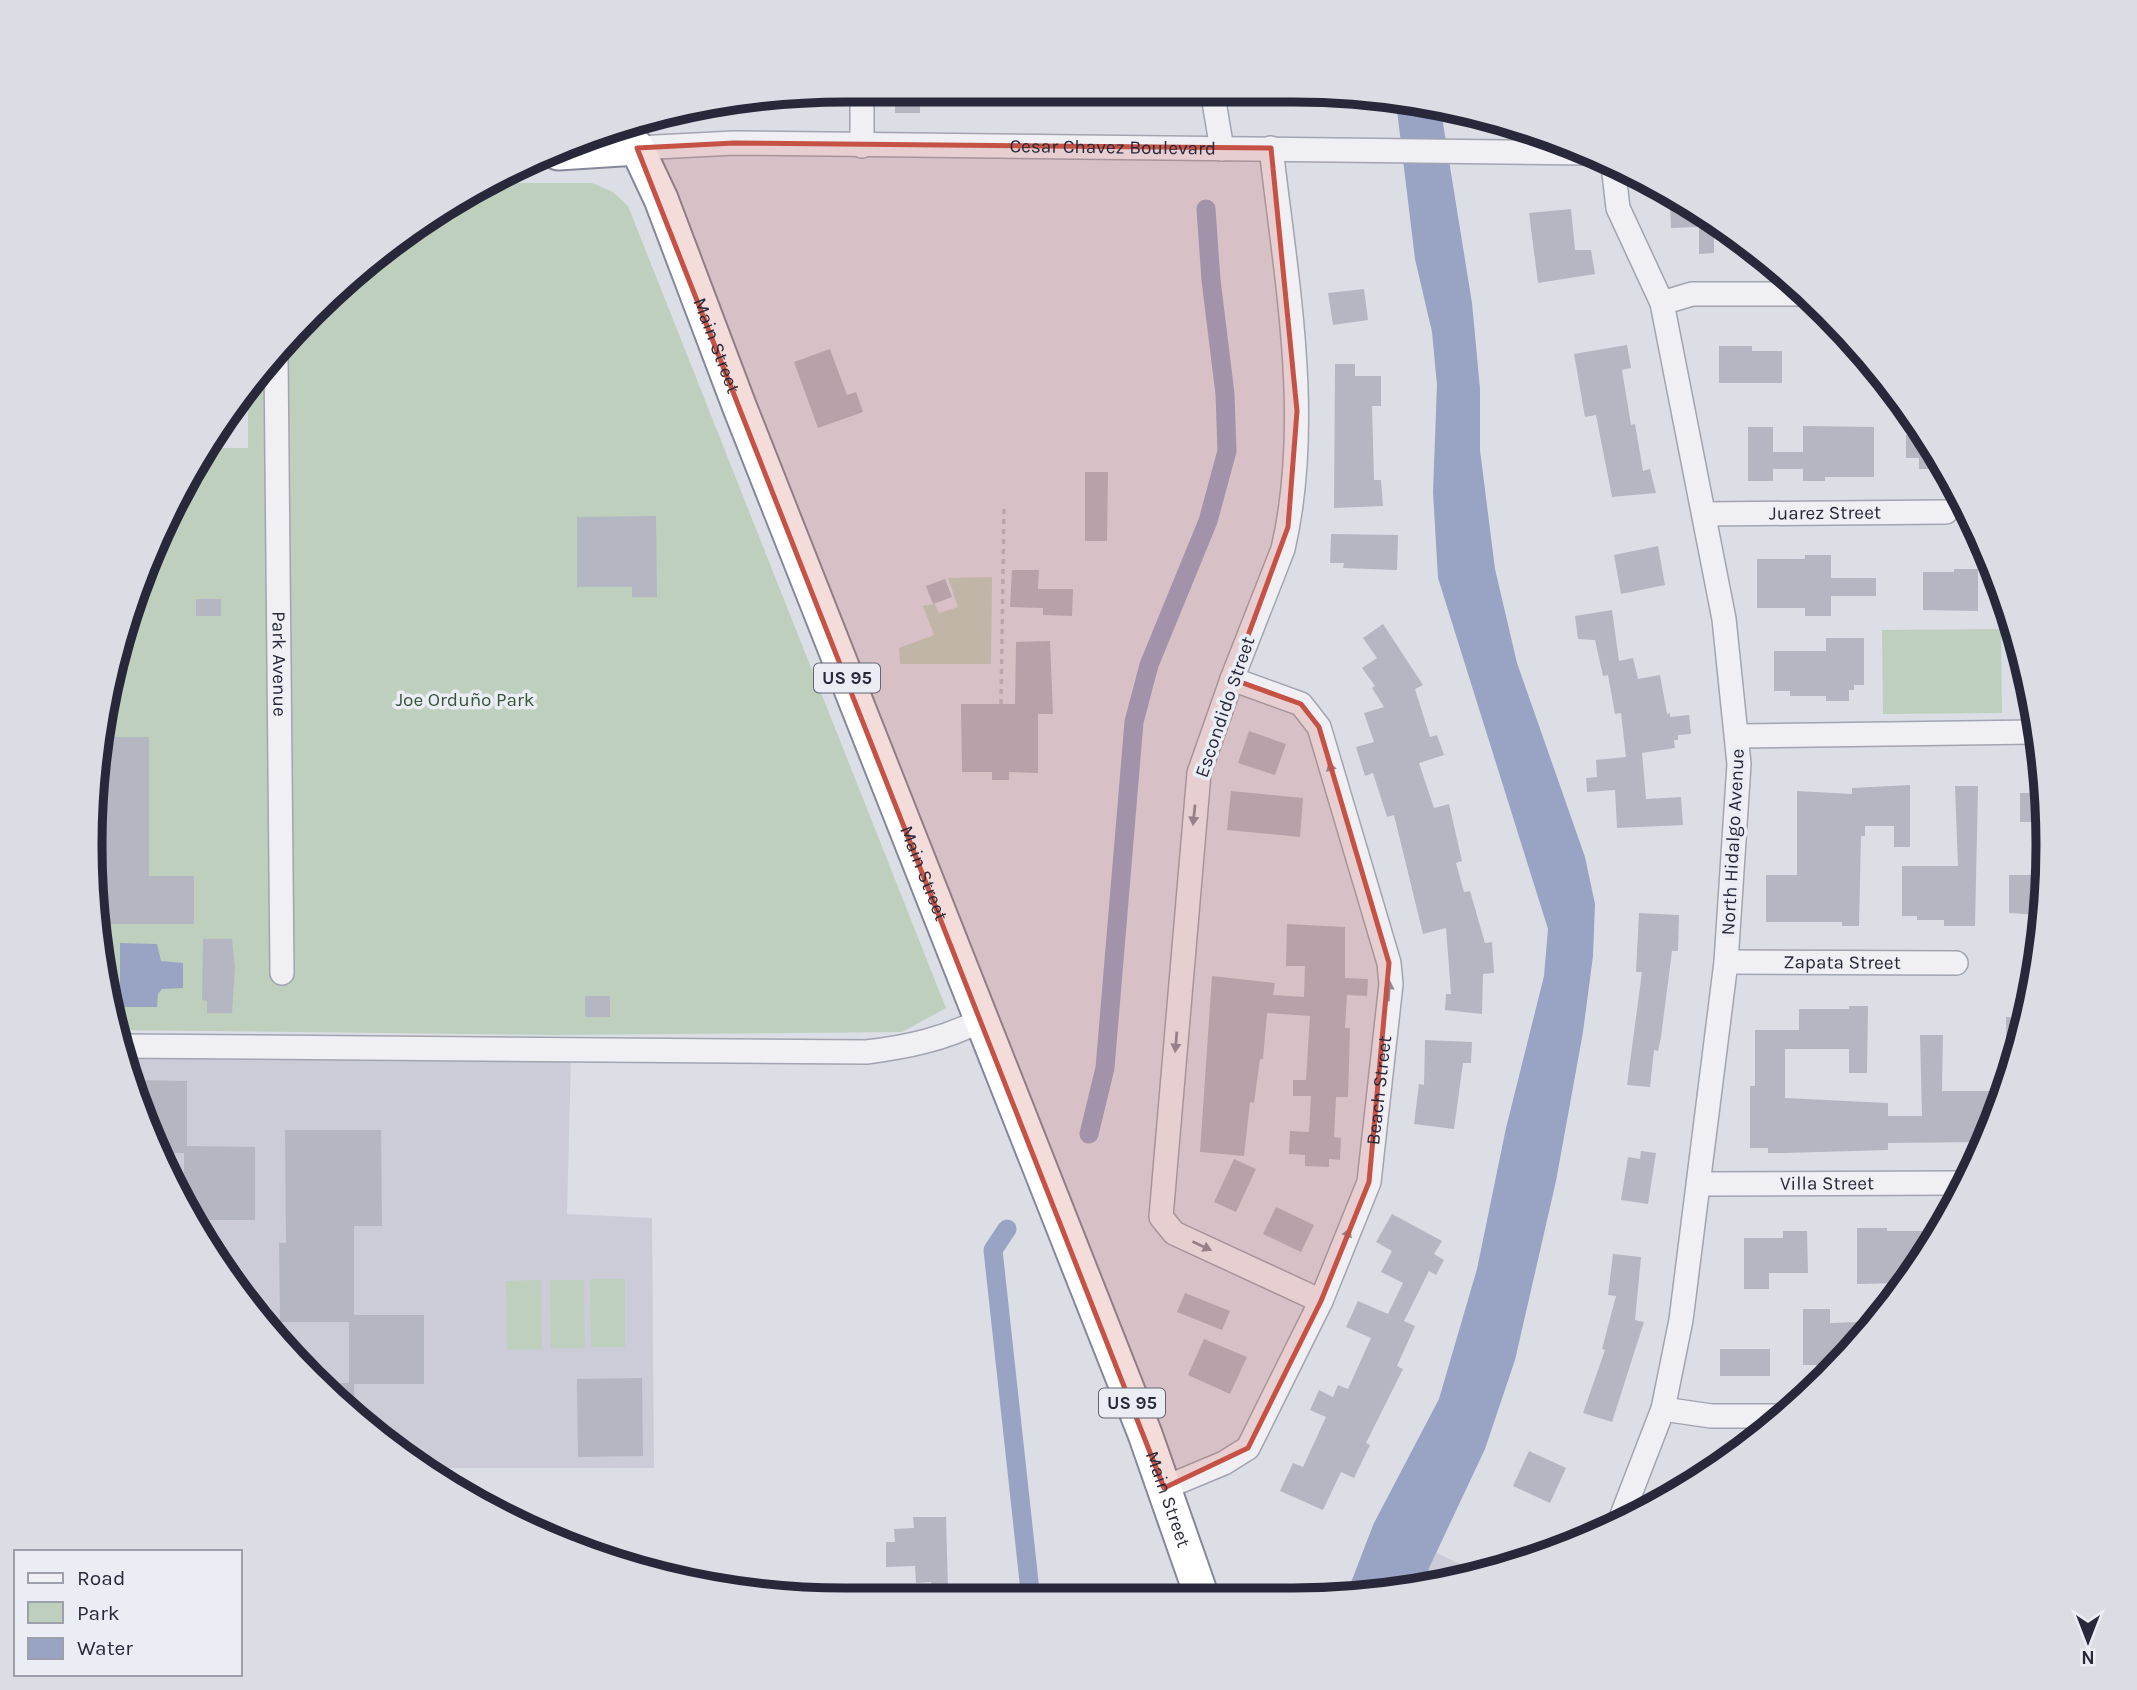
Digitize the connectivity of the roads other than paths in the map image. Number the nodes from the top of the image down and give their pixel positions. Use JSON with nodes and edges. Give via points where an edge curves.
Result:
{"nodes":[{"id":1,"x":862,"y":102,"type":"edge"},
{"id":2,"x":1214,"y":102,"type":"edge"},
{"id":3,"x":635,"y":132,"type":"edge"},
{"id":4,"x":631,"y":134,"type":"edge"},
{"id":5,"x":862,"y":146,"type":"junction"},
{"id":6,"x":1271,"y":148,"type":"junction"},
{"id":7,"x":1222,"y":149,"type":"junction"},
{"id":8,"x":1562,"y":153,"type":"edge"},
{"id":9,"x":1614,"y":175,"type":"edge"},
{"id":10,"x":1792,"y":295,"type":"edge"},
{"id":11,"x":1662,"y":303,"type":"junction"},
{"id":12,"x":276,"y":367,"type":"edge"},
{"id":13,"x":1946,"y":512,"type":"dead end"},
{"id":14,"x":1704,"y":514,"type":"junction"},
{"id":15,"x":1232,"y":679,"type":"junction"},
{"id":16,"x":2026,"y":732,"type":"edge"},
{"id":17,"x":1738,"y":736,"type":"junction"},
{"id":18,"x":1726,"y":962,"type":"junction"},
{"id":19,"x":1956,"y":963,"type":"dead end"},
{"id":20,"x":282,"y":973,"type":"dead end"},
{"id":21,"x":982,"y":1020,"type":"junction"},
{"id":22,"x":130,"y":1046,"type":"edge"},
{"id":23,"x":1955,"y":1183,"type":"dead end"},
{"id":24,"x":1699,"y":1184,"type":"junction"},
{"id":25,"x":1321,"y":1301,"type":"junction"},
{"id":26,"x":1663,"y":1409,"type":"junction"},
{"id":27,"x":1768,"y":1416,"type":"edge"},
{"id":28,"x":1164,"y":1488,"type":"junction"},
{"id":29,"x":1623,"y":1511,"type":"edge"},
{"id":30,"x":1199,"y":1588,"type":"edge"}],
"edges":[{"from":1,"to":5,"type":"street"},
{"from":2,"to":7,"type":"street"},
{"from":3,"to":5,"type":"street","name":"Cesar Chavez Boulevard","via":[[734,143]]},
{"from":4,"to":21,"type":"highway","name":"Main Street","number":"US 95","via":[[661,199]]},
{"from":5,"to":7,"type":"street","name":"Cesar Chavez Boulevard"},
{"from":6,"to":7,"type":"street","name":"Cesar Chavez Boulevard"},
{"from":6,"to":8,"type":"street","name":"Cesar Chavez Boulevard"},
{"from":6,"to":15,"type":"street","name":"Escondido Street","via":[[1297,411],[1283,549]]},
{"from":9,"to":11,"type":"street","name":"North Hidalgo Avenue","via":[[1618,208]]},
{"from":10,"to":11,"type":"street","via":[[1692,294]]},
{"from":11,"to":14,"type":"street","name":"North Hidalgo Avenue"},
{"from":12,"to":20,"type":"street","name":"Park Avenue"},
{"from":13,"to":14,"type":"street","name":"Juarez Street"},
{"from":14,"to":17,"type":"street","name":"North Hidalgo Avenue","via":[[1724,619]]},
{"from":25,"to":15,"type":"street","name":"Beach Street","one_way":true,"via":[[1369,1182],[1391,984],[1389,963],[1319,727],[1301,704]]},
{"from":15,"to":25,"type":"street","name":"Escondido Street","one_way":true,"via":[[1199,773],[1161,1217],[1174,1233]]},
{"from":16,"to":17,"type":"street"},
{"from":17,"to":18,"type":"street","name":"North Hidalgo Avenue"},
{"from":18,"to":19,"type":"street","name":"Zapata Street"},
{"from":18,"to":24,"type":"street","name":"North Hidalgo Avenue"},
{"from":21,"to":22,"type":"street","via":[[916,1045],[866,1052]]},
{"from":21,"to":28,"type":"highway","name":"Main Street","number":"US 95"},
{"from":23,"to":24,"type":"street","name":"Villa Street"},
{"from":24,"to":26,"type":"street","name":"North Hidalgo Avenue","via":[[1681,1320]]},
{"from":25,"to":28,"type":"street","name":"Beach Street","via":[[1248,1448]]},
{"from":26,"to":27,"type":"street","via":[[1711,1416]]},
{"from":26,"to":29,"type":"street","name":"North Hidalgo Avenue"},
{"from":28,"to":30,"type":"highway","name":"Main Street","number":"US 95"}]}
